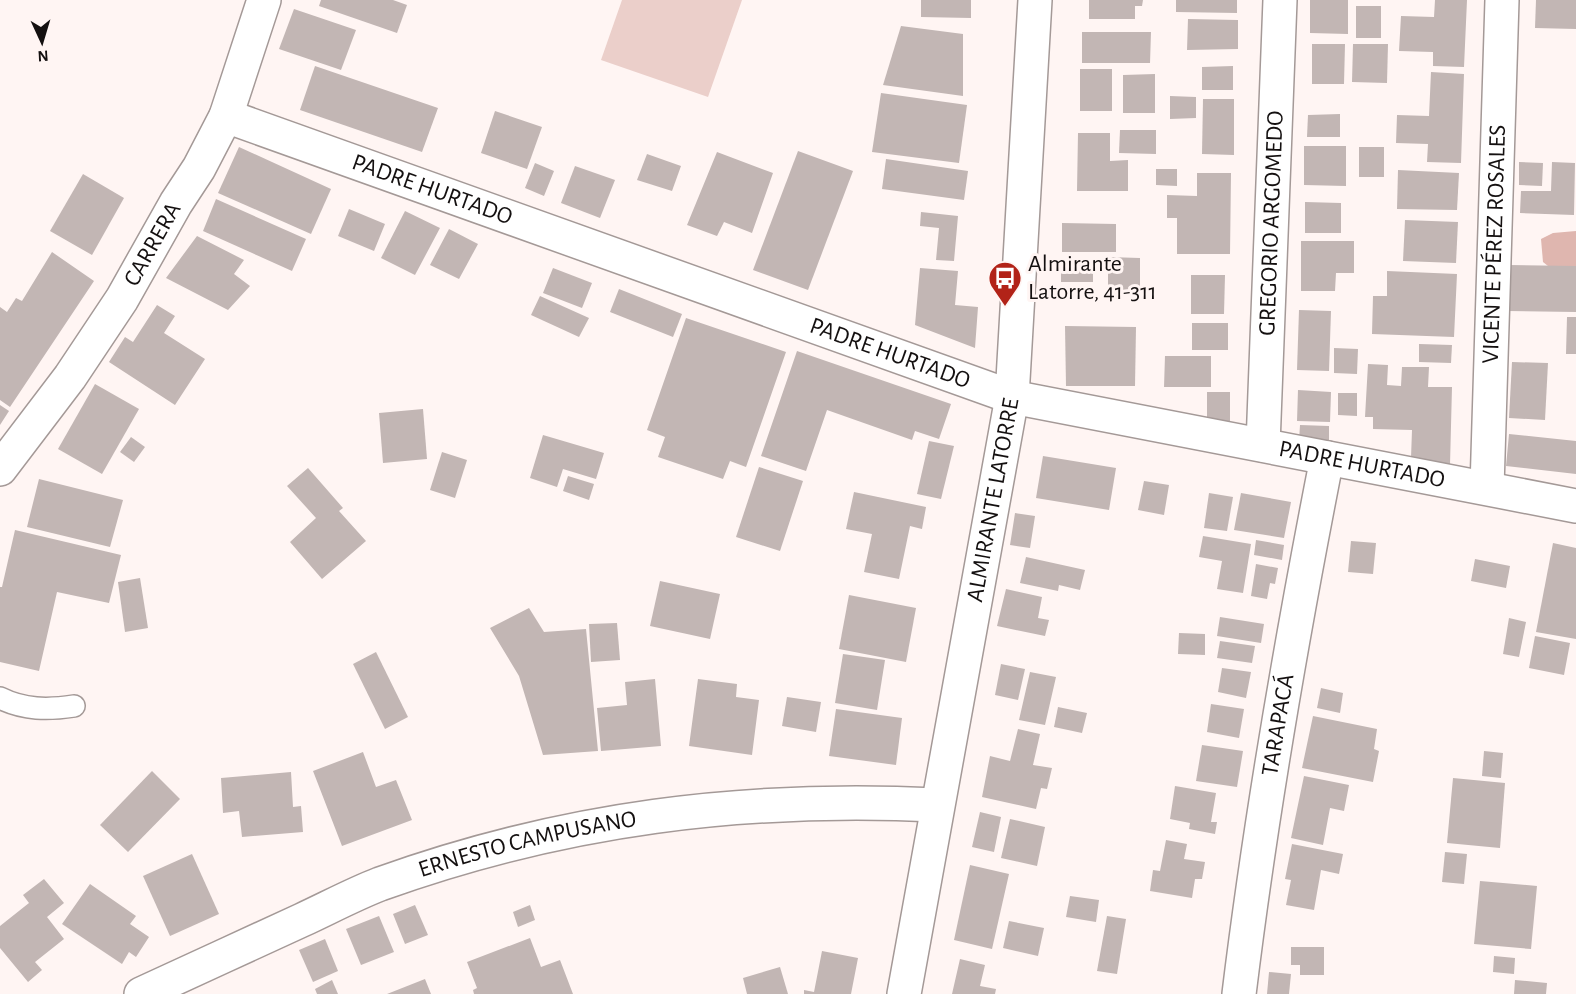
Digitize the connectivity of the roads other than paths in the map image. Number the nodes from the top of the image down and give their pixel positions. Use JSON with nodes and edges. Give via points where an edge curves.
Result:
{"nodes":[{"id":1,"x":264,"y":0,"type":"edge"},
{"id":2,"x":1035,"y":0,"type":"edge"},
{"id":3,"x":1280,"y":0,"type":"edge"},
{"id":4,"x":1503,"y":0,"type":"edge"},
{"id":5,"x":226,"y":116,"type":"junction"},
{"id":6,"x":1012,"y":397,"type":"junction"},
{"id":7,"x":1263,"y":445,"type":"junction"},
{"id":8,"x":1327,"y":458,"type":"junction"},
{"id":9,"x":0,"y":469,"type":"edge"},
{"id":10,"x":1487,"y":488,"type":"junction"},
{"id":11,"x":1576,"y":506,"type":"edge"},
{"id":12,"x":0,"y":698,"type":"edge"},
{"id":13,"x":74,"y":706,"type":"dead end"},
{"id":14,"x":938,"y":805,"type":"junction"},
{"id":15,"x":141,"y":994,"type":"edge"},
{"id":16,"x":904,"y":994,"type":"edge"},
{"id":17,"x":1239,"y":994,"type":"edge"}],
"edges":[{"from":1,"to":5,"type":"street","name":"CARRERA"},
{"from":2,"to":6,"type":"street","name":"ALMIRANTE LATORRE"},
{"from":3,"to":7,"type":"street","name":"GREGORIO ARGOMEDO"},
{"from":4,"to":10,"type":"street","name":"VICENTE PÉREZ ROSALES"},
{"from":5,"to":6,"type":"street","name":"PADRE HURTADO"},
{"from":5,"to":9,"type":"street","name":"CARRERA","via":[[122,299],[70,377]]},
{"from":6,"to":7,"type":"street","name":"PADRE HURTADO"},
{"from":6,"to":14,"type":"street","name":"ALMIRANTE LATORRE"},
{"from":7,"to":8,"type":"street","name":"PADRE HURTADO"},
{"from":8,"to":10,"type":"street","name":"PADRE HURTADO"},
{"from":8,"to":17,"type":"street","name":"TARAPACÁ","via":[[1274,745]]},
{"from":10,"to":11,"type":"street","name":"PADRE HURTADO"},
{"from":12,"to":13,"type":"lane","via":[[28,708]]},
{"from":14,"to":15,"type":"street","name":"ERNESTO CAMPUSANO","via":[[868,802],[729,807],[660,814],[517,842],[378,885]]},
{"from":14,"to":16,"type":"street","name":"ALMIRANTE LATORRE"}]}
